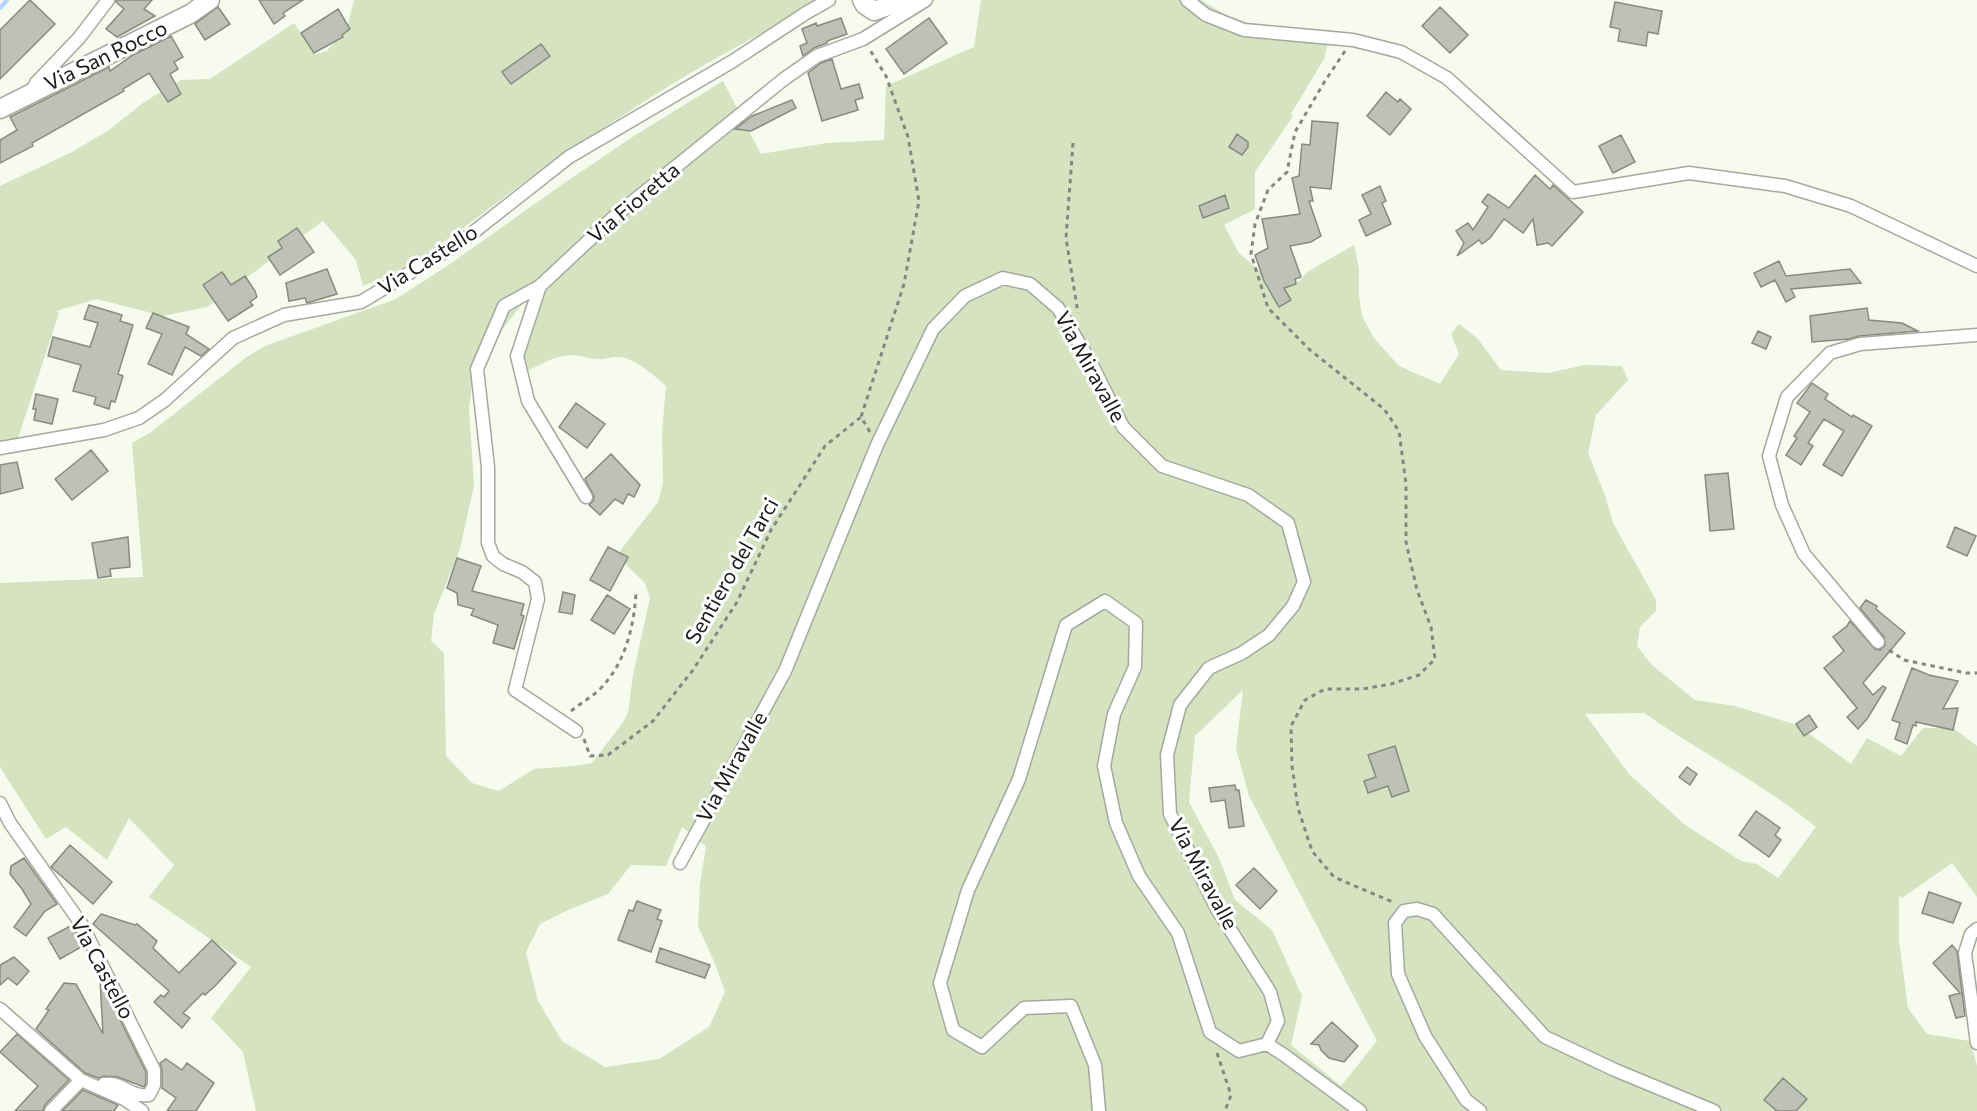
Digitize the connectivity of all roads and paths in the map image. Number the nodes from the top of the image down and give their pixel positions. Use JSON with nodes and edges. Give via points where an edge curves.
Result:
{"nodes":[{"id":1,"x":108,"y":0,"type":"edge"},
{"id":2,"x":210,"y":0,"type":"edge"},
{"id":3,"x":830,"y":0,"type":"edge"},
{"id":4,"x":862,"y":0,"type":"edge"},
{"id":5,"x":905,"y":0,"type":"edge"},
{"id":6,"x":926,"y":0,"type":"edge"},
{"id":7,"x":1187,"y":0,"type":"edge"},
{"id":8,"x":863,"y":39,"type":"junction"},
{"id":9,"x":1353,"y":40,"type":"junction"},
{"id":10,"x":30,"y":94,"type":"junction"},
{"id":11,"x":0,"y":109,"type":"edge"},
{"id":12,"x":1073,"y":143,"type":"dead end"},
{"id":13,"x":1977,"y":266,"type":"edge"},
{"id":14,"x":540,"y":286,"type":"junction"},
{"id":15,"x":1080,"y":321,"type":"dead end"},
{"id":16,"x":1977,"y":336,"type":"edge"},
{"id":17,"x":861,"y":417,"type":"junction"},
{"id":18,"x":877,"y":445,"type":"junction"},
{"id":19,"x":0,"y":448,"type":"edge"},
{"id":20,"x":586,"y":497,"type":"dead end"},
{"id":21,"x":636,"y":593,"type":"dead end"},
{"id":22,"x":1878,"y":642,"type":"joint"},
{"id":23,"x":1977,"y":673,"type":"edge"},
{"id":24,"x":568,"y":715,"type":"dead end"},
{"id":25,"x":576,"y":731,"type":"joint"},
{"id":26,"x":0,"y":803,"type":"edge"},
{"id":27,"x":680,"y":862,"type":"dead end"},
{"id":28,"x":1404,"y":911,"type":"junction"},
{"id":29,"x":1977,"y":929,"type":"edge"},
{"id":30,"x":0,"y":1009,"type":"edge"},
{"id":31,"x":1210,"y":1032,"type":"junction"},
{"id":32,"x":1977,"y":1043,"type":"edge"},
{"id":33,"x":1266,"y":1044,"type":"junction"},
{"id":34,"x":81,"y":1080,"type":"junction"},
{"id":35,"x":100,"y":1088,"type":"junction"},
{"id":36,"x":51,"y":1111,"type":"edge"},
{"id":37,"x":142,"y":1111,"type":"edge"},
{"id":38,"x":1099,"y":1111,"type":"edge"},
{"id":39,"x":1225,"y":1111,"type":"edge"},
{"id":40,"x":1360,"y":1111,"type":"edge"},
{"id":41,"x":1480,"y":1111,"type":"edge"},
{"id":42,"x":1714,"y":1111,"type":"edge"}],
"edges":[{"from":1,"to":10,"type":"street"},
{"from":2,"to":10,"type":"street","name":"Via San Rocco","via":[[190,14]]},
{"from":3,"to":19,"type":"street","name":"Via Castello","via":[[569,158],[460,242],[361,302],[284,315],[233,338],[165,400],[139,418],[104,430]]},
{"from":4,"to":5,"type":"street","via":[[874,11]]},
{"from":6,"to":8,"type":"street","name":"Via Fioretta"},
{"from":7,"to":9,"type":"street","via":[[1206,15],[1244,30]]},
{"from":8,"to":14,"type":"street","name":"Via Fioretta","via":[[817,56],[784,79],[615,216]]},
{"from":8,"to":17,"type":"path","via":[[886,76],[908,137],[919,201],[904,284]]},
{"from":9,"to":13,"type":"street","via":[[1401,52],[1447,78],[1572,192],[1689,173],[1785,186],[1851,206]]},
{"from":9,"to":28,"type":"path","via":[[1295,132],[1287,172],[1268,190],[1255,224],[1251,254],[1268,308],[1310,350],[1384,409],[1399,430],[1406,484],[1406,542],[1431,627],[1435,659],[1419,675],[1391,684],[1324,689],[1305,700],[1291,726],[1298,808],[1312,851],[1334,877],[1394,902]]},
{"from":10,"to":11,"type":"street","name":"Via San Rocco"},
{"from":12,"to":15,"type":"path","via":[[1066,238]]},
{"from":14,"to":20,"type":"street","name":"Via Fioretta","via":[[517,357],[528,401]]},
{"from":14,"to":25,"type":"street","via":[[504,306],[477,369],[488,467],[488,543],[492,556],[535,582],[538,599],[515,690]]},
{"from":16,"to":22,"type":"street","via":[[1860,344],[1830,353],[1787,397],[1769,456],[1782,505],[1804,554]]},
{"from":17,"to":18,"type":"path"},
{"from":17,"to":25,"type":"path","name":"Sentiero del Tarci","via":[[825,446],[771,530],[737,602],[693,670],[653,721],[608,755],[590,756],[584,738]]},
{"from":18,"to":27,"type":"street","name":"Via Miravalle","via":[[785,671]]},
{"from":18,"to":33,"type":"street","name":"Via Miravalle","via":[[933,329],[965,296],[1003,278],[1030,284],[1058,308],[1123,427],[1162,466],[1248,495],[1288,524],[1304,582],[1293,606],[1269,635],[1209,668],[1180,705],[1167,755],[1170,814],[1217,909],[1270,992],[1278,1022]]},
{"from":21,"to":24,"type":"path","via":[[635,619],[609,680]]},
{"from":22,"to":23,"type":"path","via":[[1904,660]]},
{"from":26,"to":35,"type":"street","name":"Via Castello","via":[[10,824],[82,926],[154,1070],[149,1095],[140,1096],[110,1083]]},
{"from":28,"to":41,"type":"street","via":[[1395,923],[1398,974],[1425,1036],[1466,1100]]},
{"from":28,"to":42,"type":"street","via":[[1416,909],[1433,914],[1545,1038]]},
{"from":29,"to":32,"type":"street","via":[[1971,934],[1965,953]]},
{"from":30,"to":34,"type":"street"},
{"from":31,"to":33,"type":"street","via":[[1239,1051]]},
{"from":31,"to":38,"type":"street","via":[[1179,933],[1139,876],[1116,823],[1104,766],[1114,714],[1135,667],[1136,623],[1105,601],[1066,625],[1019,779],[968,890],[940,983],[953,1030],[982,1047],[1024,1008],[1071,1006],[1095,1065]]},
{"from":31,"to":39,"type":"path","via":[[1231,1095]]},
{"from":33,"to":40,"type":"street"},
{"from":34,"to":35,"type":"street"},
{"from":34,"to":36,"type":"street"},
{"from":35,"to":37,"type":"street"}]}
